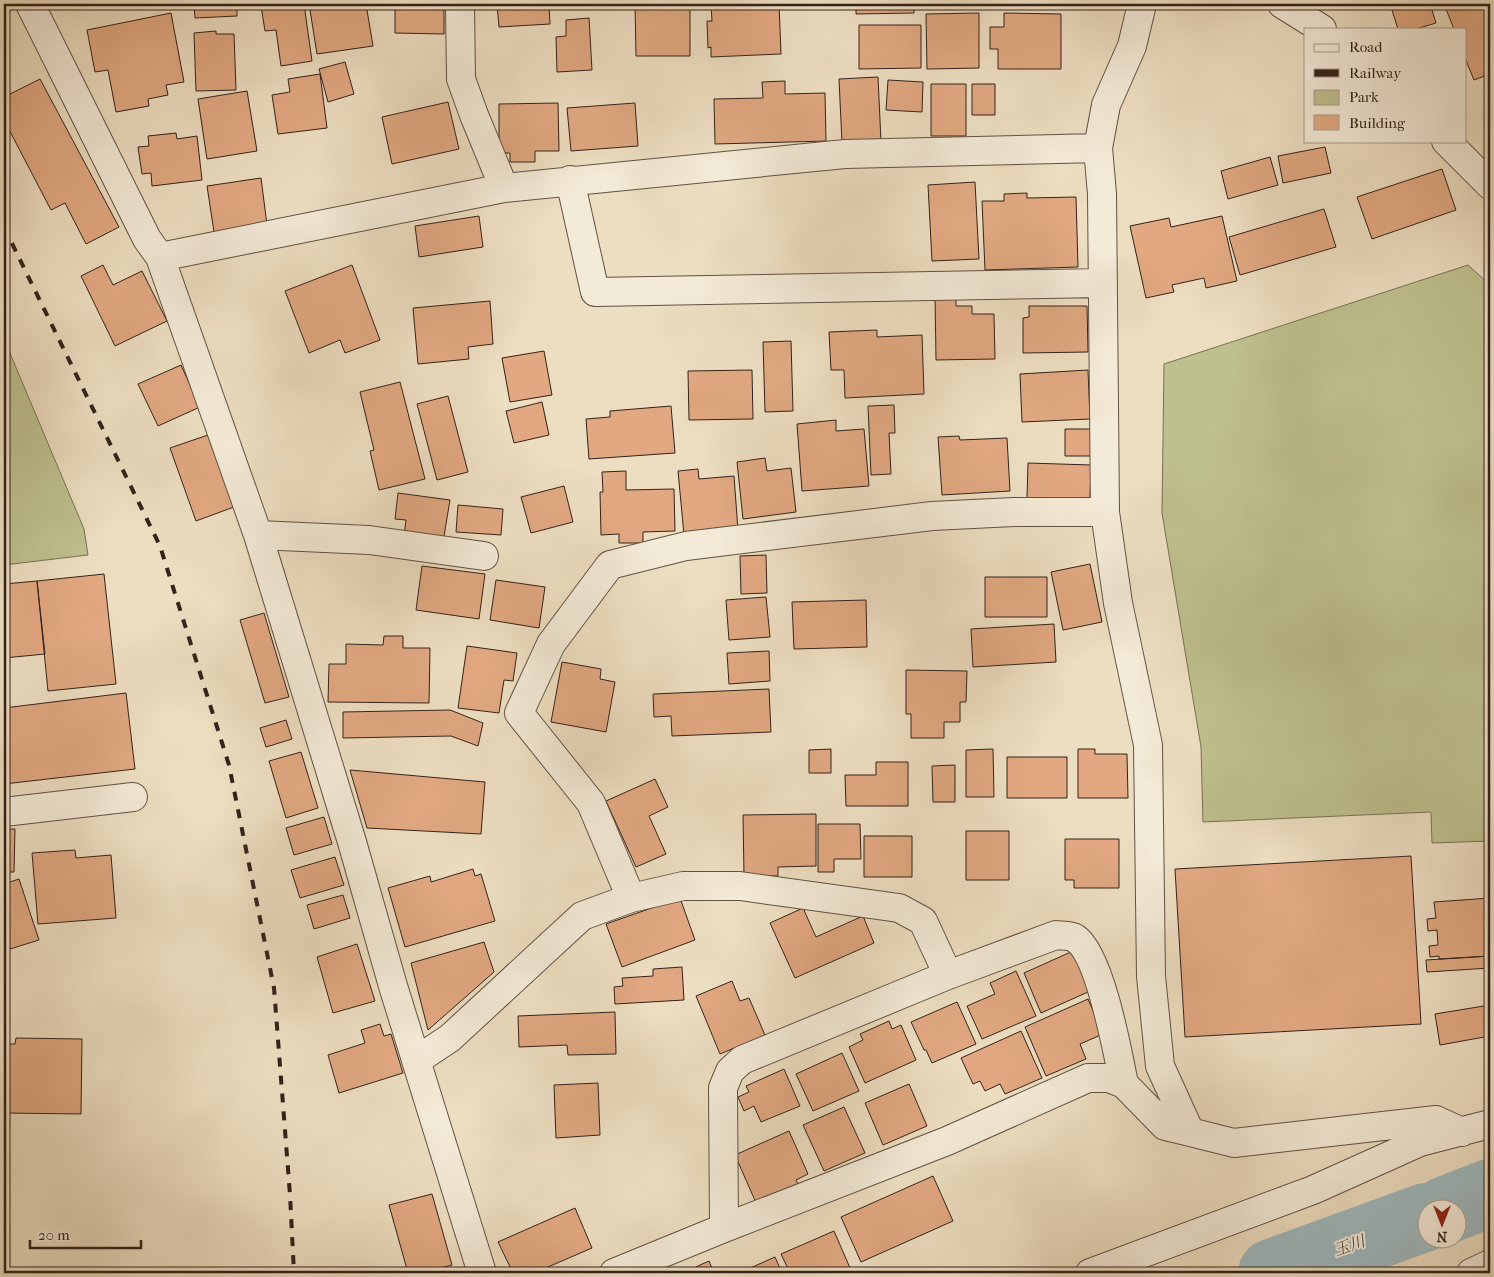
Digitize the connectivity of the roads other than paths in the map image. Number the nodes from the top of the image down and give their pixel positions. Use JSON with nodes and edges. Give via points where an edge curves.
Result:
{"nodes":[{"id":1,"x":30,"y":4,"type":"edge"},
{"id":2,"x":460,"y":4,"type":"edge"},
{"id":3,"x":1142,"y":4,"type":"edge"},
{"id":4,"x":1282,"y":4,"type":"edge"},
{"id":5,"x":1320,"y":28,"type":"edge"},
{"id":6,"x":1447,"y":142,"type":"edge"},
{"id":7,"x":1098,"y":148,"type":"junction"},
{"id":8,"x":570,"y":180,"type":"junction"},
{"id":9,"x":1490,"y":185,"type":"edge"},
{"id":10,"x":504,"y":188,"type":"junction"},
{"id":11,"x":160,"y":257,"type":"junction"},
{"id":12,"x":1103,"y":283,"type":"junction"},
{"id":13,"x":1105,"y":512,"type":"junction"},
{"id":14,"x":258,"y":535,"type":"junction"},
{"id":15,"x":484,"y":556,"type":"dead end"},
{"id":16,"x":133,"y":797,"type":"dead end"},
{"id":17,"x":4,"y":812,"type":"edge"},
{"id":18,"x":631,"y":898,"type":"junction"},
{"id":19,"x":948,"y":975,"type":"junction"},
{"id":20,"x":417,"y":1060,"type":"junction"},
{"id":21,"x":1124,"y":1084,"type":"junction"},
{"id":22,"x":1490,"y":1124,"type":"edge"},
{"id":23,"x":1190,"y":1132,"type":"junction"},
{"id":24,"x":1462,"y":1132,"type":"junction"},
{"id":25,"x":724,"y":1228,"type":"junction"},
{"id":26,"x":1490,"y":1264,"type":"edge"},
{"id":27,"x":482,"y":1273,"type":"edge"},
{"id":28,"x":614,"y":1273,"type":"edge"},
{"id":29,"x":1090,"y":1273,"type":"edge"},
{"id":30,"x":1471,"y":1273,"type":"edge"}],
"edges":[{"from":1,"to":11,"type":"street","via":[[146,239]]},
{"from":2,"to":10,"type":"street","via":[[461,79]]},
{"from":3,"to":7,"type":"street","via":[[1132,46],[1106,105]]},
{"from":4,"to":5,"type":"street"},
{"from":6,"to":9,"type":"street"},
{"from":7,"to":8,"type":"street","via":[[845,154]]},
{"from":7,"to":12,"type":"street"},
{"from":8,"to":10,"type":"street"},
{"from":8,"to":12,"type":"street","via":[[596,292]]},
{"from":10,"to":11,"type":"street"},
{"from":11,"to":14,"type":"street"},
{"from":12,"to":13,"type":"street"},
{"from":13,"to":18,"type":"street","via":[[932,516],[686,546],[610,565],[552,644],[519,713],[591,803]]},
{"from":13,"to":23,"type":"street","via":[[1118,603],[1148,745],[1151,976],[1160,1066]]},
{"from":14,"to":15,"type":"street","via":[[369,540]]},
{"from":14,"to":20,"type":"street"},
{"from":16,"to":17,"type":"street"},
{"from":18,"to":19,"type":"street","via":[[683,886],[740,886],[899,908],[923,921]]},
{"from":18,"to":20,"type":"street","via":[[582,916],[450,1038]]},
{"from":19,"to":21,"type":"street","via":[[1056,935],[1074,937],[1083,946],[1098,976]]},
{"from":19,"to":25,"type":"street","via":[[742,1060],[730,1071],[724,1088]]},
{"from":20,"to":27,"type":"street"},
{"from":21,"to":23,"type":"street","via":[[1165,1126]]},
{"from":21,"to":25,"type":"street","via":[[1109,1078],[1088,1078],[947,1141]]},
{"from":22,"to":24,"type":"street"},
{"from":23,"to":24,"type":"street","via":[[1234,1143],[1436,1120]]},
{"from":24,"to":29,"type":"street","via":[[1420,1142],[1313,1190]]},
{"from":25,"to":28,"type":"street"},
{"from":26,"to":30,"type":"street"}]}
